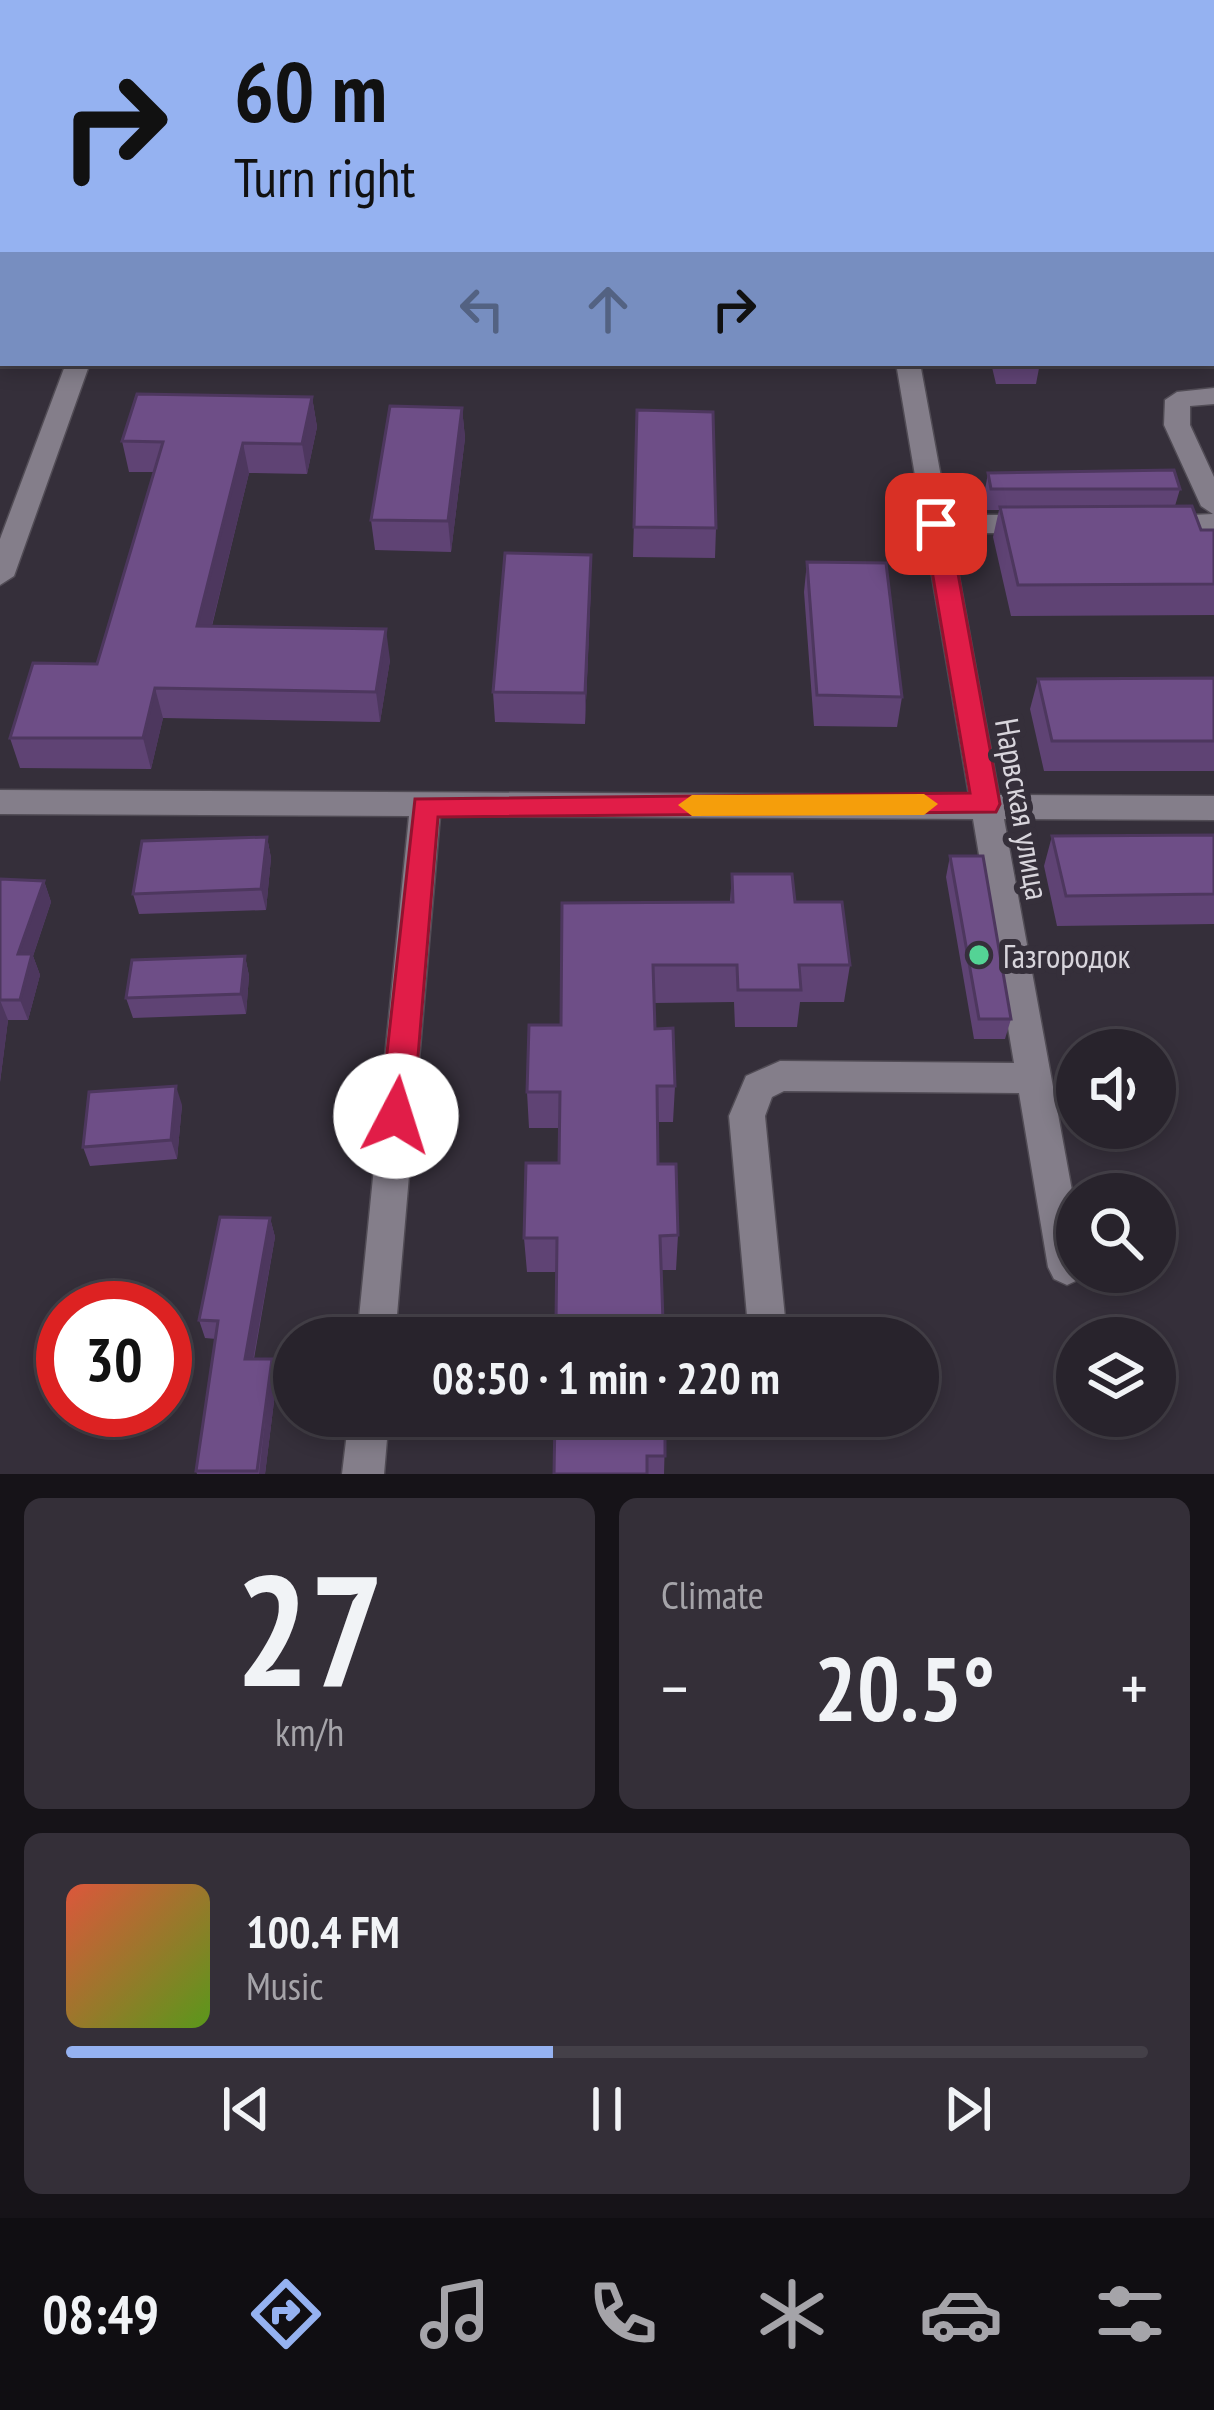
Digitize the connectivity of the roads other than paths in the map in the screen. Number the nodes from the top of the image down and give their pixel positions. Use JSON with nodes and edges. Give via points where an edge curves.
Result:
{"nodes":[{"id":1,"x":77,"y":366,"type":"edge"},
{"id":2,"x":909,"y":366,"type":"edge"},
{"id":3,"x":1214,"y":396,"type":"edge"},
{"id":4,"x":1214,"y":506,"type":"edge"},
{"id":5,"x":1214,"y":523,"type":"edge"},
{"id":6,"x":936,"y":524,"type":"junction"},
{"id":7,"x":1052,"y":524,"type":"edge"},
{"id":8,"x":1121,"y":524,"type":"edge"},
{"id":9,"x":0,"y":576,"type":"edge"},
{"id":10,"x":0,"y":802,"type":"edge"},
{"id":11,"x":986,"y":804,"type":"junction"},
{"id":12,"x":425,"y":806,"type":"junction"},
{"id":13,"x":1214,"y":808,"type":"edge"},
{"id":14,"x":1034,"y":1078,"type":"junction"},
{"id":15,"x":1056,"y":1204,"type":"edge"},
{"id":16,"x":378,"y":1317,"type":"edge"},
{"id":17,"x":766,"y":1317,"type":"edge"},
{"id":18,"x":367,"y":1437,"type":"edge"},
{"id":19,"x":363,"y":1474,"type":"edge"}],
"edges":[{"from":1,"to":9,"type":"street"},
{"from":2,"to":6,"type":"street","name":"Нарвская улица"},
{"from":3,"to":4,"type":"street","via":[[1177,400],[1177,425]]},
{"from":5,"to":8,"type":"street"},
{"from":6,"to":7,"type":"street"},
{"from":6,"to":11,"type":"street","name":"Нарвская улица"},
{"from":10,"to":12,"type":"street"},
{"from":11,"to":12,"type":"street"},
{"from":11,"to":13,"type":"street"},
{"from":11,"to":14,"type":"street","name":"Нарвская улица"},
{"from":12,"to":16,"type":"street"},
{"from":14,"to":15,"type":"street","name":"Нарвская улица"},
{"from":14,"to":17,"type":"street","via":[[780,1076],[758,1087],[747,1116]]},
{"from":18,"to":19,"type":"street"}]}
